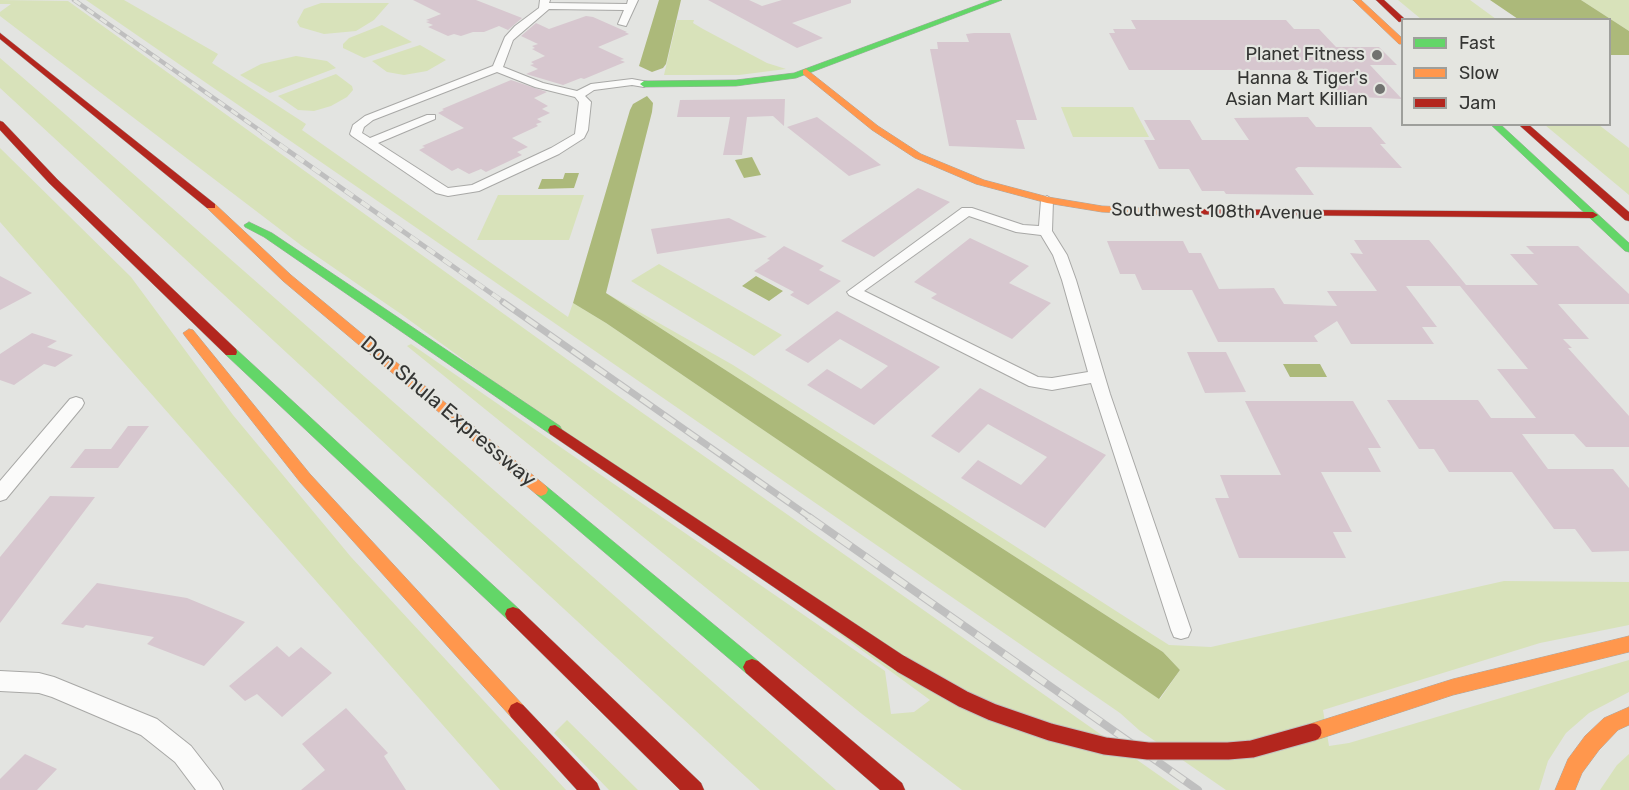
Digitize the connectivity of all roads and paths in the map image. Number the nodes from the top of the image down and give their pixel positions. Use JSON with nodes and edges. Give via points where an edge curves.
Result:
{"nodes":[{"id":1,"x":969,"y":0,"type":"edge"},
{"id":2,"x":998,"y":0,"type":"edge"},
{"id":3,"x":1357,"y":0,"type":"edge"},
{"id":4,"x":1380,"y":0,"type":"edge"},
{"id":5,"x":545,"y":3,"type":"edge"},
{"id":6,"x":631,"y":4,"type":"edge"},
{"id":7,"x":984,"y":6,"type":"junction"},
{"id":8,"x":1401,"y":19,"type":"edge"},
{"id":9,"x":623,"y":24,"type":"dead end"},
{"id":10,"x":0,"y":35,"type":"edge"},
{"id":11,"x":1401,"y":41,"type":"edge"},
{"id":12,"x":497,"y":68,"type":"junction"},
{"id":13,"x":806,"y":72,"type":"junction"},
{"id":14,"x":645,"y":84,"type":"joint"},
{"id":15,"x":579,"y":95,"type":"junction"},
{"id":16,"x":431,"y":117,"type":"dead end"},
{"id":17,"x":0,"y":124,"type":"edge"},
{"id":18,"x":1496,"y":126,"type":"edge"},
{"id":19,"x":1524,"y":126,"type":"edge"},
{"id":20,"x":368,"y":143,"type":"junction"},
{"id":21,"x":1607,"y":199,"type":"junction"},
{"id":22,"x":1047,"y":200,"type":"junction"},
{"id":23,"x":1629,"y":201,"type":"edge"},
{"id":24,"x":212,"y":207,"type":"junction"},
{"id":25,"x":1593,"y":215,"type":"junction"},
{"id":26,"x":1629,"y":218,"type":"edge"},
{"id":27,"x":1045,"y":231,"type":"junction"},
{"id":28,"x":1629,"y":249,"type":"edge"},
{"id":29,"x":161,"y":287,"type":"junction"},
{"id":30,"x":1096,"y":376,"type":"junction"},
{"id":31,"x":76,"y":403,"type":"dead end"},
{"id":32,"x":0,"y":494,"type":"edge"},
{"id":33,"x":1181,"y":630,"type":"dead end"},
{"id":34,"x":1629,"y":644,"type":"edge"},
{"id":35,"x":0,"y":681,"type":"edge"},
{"id":36,"x":1629,"y":716,"type":"edge"},
{"id":37,"x":211,"y":790,"type":"edge"},
{"id":38,"x":590,"y":790,"type":"edge"},
{"id":39,"x":694,"y":790,"type":"edge"},
{"id":40,"x":895,"y":790,"type":"edge"},
{"id":41,"x":1565,"y":790,"type":"edge"}],
"edges":[{"from":1,"to":7,"type":"main road"},
{"from":2,"to":7,"type":"main road"},
{"from":3,"to":11,"type":"main road"},
{"from":4,"to":8,"type":"main road"},
{"from":5,"to":6,"type":"street"},
{"from":5,"to":12,"type":"street","via":[[510,35]]},
{"from":6,"to":9,"type":"street"},
{"from":7,"to":13,"type":"main road"},
{"from":10,"to":24,"type":"main road","name":"Don Shula Expressway"},
{"from":12,"to":15,"type":"street","via":[[539,85]]},
{"from":12,"to":20,"type":"street","via":[[365,120],[356,128],[356,134]]},
{"from":13,"to":14,"type":"main road","via":[[754,82]]},
{"from":13,"to":22,"type":"main road","name":"Southwest 108th Avenue","via":[[875,128],[918,156],[965,177]]},
{"from":14,"to":15,"type":"street","via":[[635,89]]},
{"from":15,"to":20,"type":"street","via":[[585,102],[582,130],[576,139],[467,190],[440,190]]},
{"from":16,"to":20,"type":"street"},
{"from":17,"to":29,"type":"main road"},
{"from":18,"to":25,"type":"main road"},
{"from":19,"to":21,"type":"main road"},
{"from":21,"to":23,"type":"main road"},
{"from":21,"to":26,"type":"main road"},
{"from":22,"to":25,"type":"main road","name":"Southwest 108th Avenue","via":[[1102,209],[1169,213]]},
{"from":22,"to":27,"type":"street"},
{"from":24,"to":34,"type":"main road","bridge":true,"via":[[268,235],[901,664],[963,699],[1059,735],[1148,751],[1252,749],[1453,687]]},
{"from":24,"to":40,"type":"main road","name":"Don Shula Expressway","via":[[287,278]]},
{"from":25,"to":28,"type":"main road"},
{"from":27,"to":30,"type":"street","via":[[1069,280]]},
{"from":27,"to":30,"type":"street","via":[[1021,229],[967,211],[854,292],[1035,382],[1052,384]]},
{"from":29,"to":38,"type":"main road","via":[[178,321],[305,478]]},
{"from":29,"to":39,"type":"main road","via":[[504,606]]},
{"from":30,"to":33,"type":"street"},
{"from":31,"to":32,"type":"street"},
{"from":35,"to":37,"type":"street","via":[[54,687],[149,727],[183,754]]},
{"from":36,"to":41,"type":"main road","via":[[1611,724],[1592,743],[1575,766]]}]}
